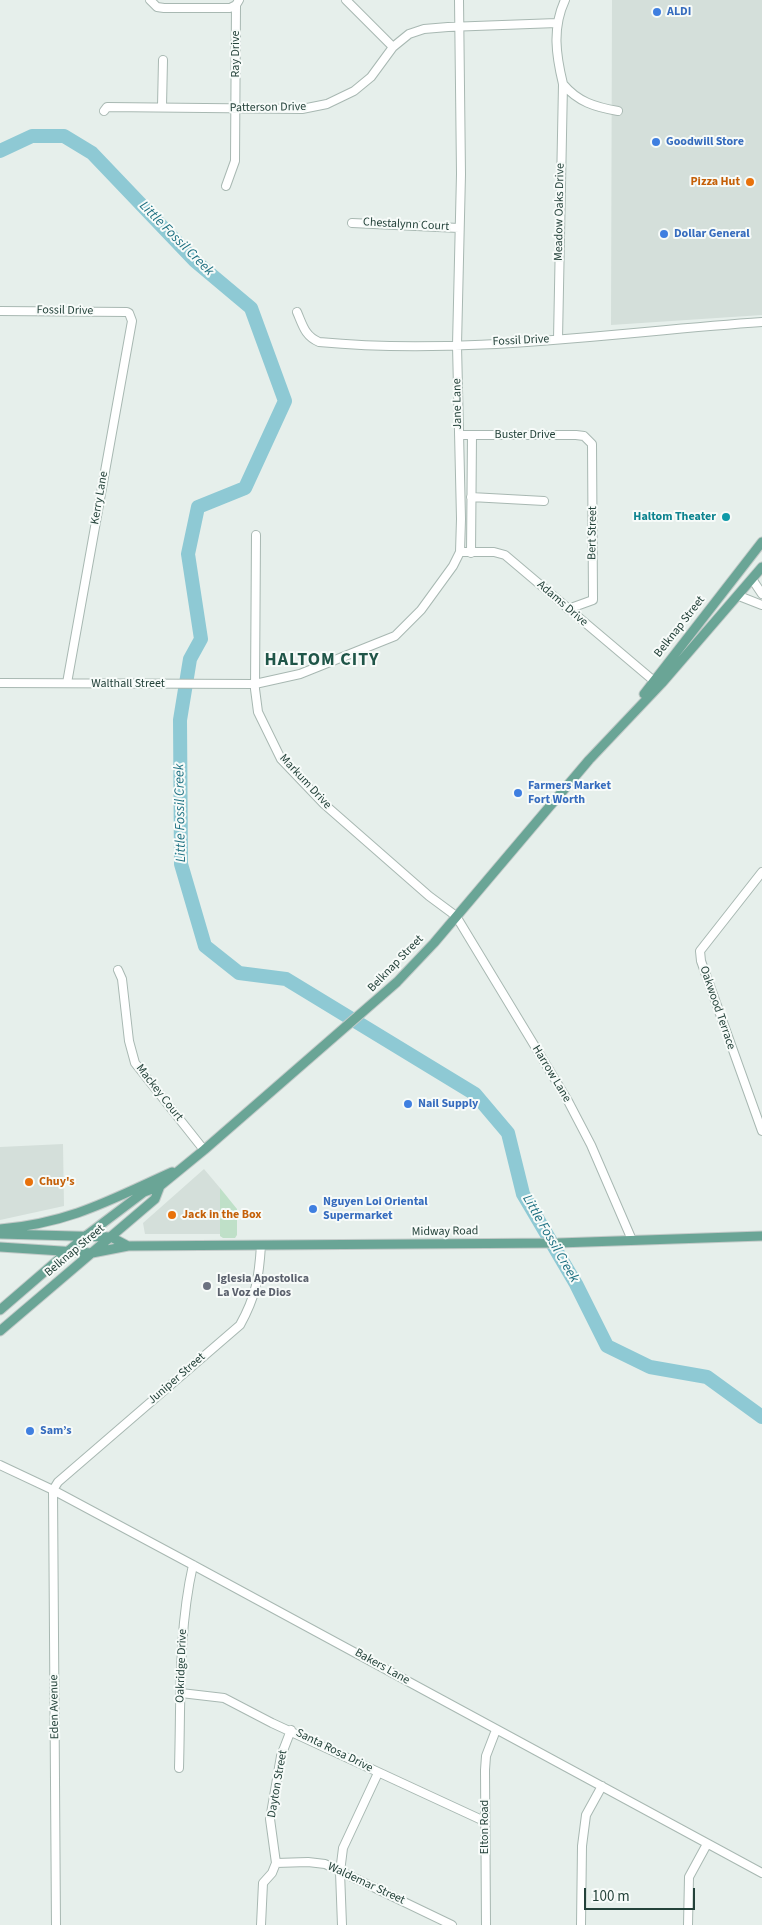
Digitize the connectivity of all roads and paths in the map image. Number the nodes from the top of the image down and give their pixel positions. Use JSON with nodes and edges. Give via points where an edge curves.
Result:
{"nodes":[{"id":1,"x":150,"y":0,"type":"edge"},
{"id":2,"x":346,"y":0,"type":"edge"},
{"id":3,"x":459,"y":0,"type":"edge"},
{"id":4,"x":565,"y":0,"type":"edge"},
{"id":5,"x":238,"y":2,"type":"edge"},
{"id":6,"x":557,"y":23,"type":"junction"},
{"id":7,"x":460,"y":26,"type":"junction"},
{"id":8,"x":393,"y":47,"type":"junction"},
{"id":9,"x":163,"y":60,"type":"dead end"},
{"id":10,"x":563,"y":84,"type":"junction"},
{"id":11,"x":162,"y":106,"type":"junction"},
{"id":12,"x":236,"y":109,"type":"junction"},
{"id":13,"x":618,"y":111,"type":"dead end"},
{"id":14,"x":104,"y":112,"type":"dead end"},
{"id":15,"x":226,"y":186,"type":"dead end"},
{"id":16,"x":352,"y":222,"type":"dead end"},
{"id":17,"x":460,"y":228,"type":"junction"},
{"id":18,"x":0,"y":311,"type":"edge"},
{"id":19,"x":297,"y":312,"type":"dead end"},
{"id":20,"x":129,"y":313,"type":"joint"},
{"id":21,"x":762,"y":322,"type":"edge"},
{"id":22,"x":558,"y":339,"type":"junction"},
{"id":23,"x":457,"y":345,"type":"junction"},
{"id":24,"x":466,"y":435,"type":"junction"},
{"id":25,"x":589,"y":440,"type":"joint"},
{"id":26,"x":471,"y":497,"type":"junction"},
{"id":27,"x":544,"y":501,"type":"dead end"},
{"id":28,"x":256,"y":535,"type":"dead end"},
{"id":29,"x":762,"y":542,"type":"edge"},
{"id":30,"x":471,"y":550,"type":"junction"},
{"id":31,"x":460,"y":552,"type":"junction"},
{"id":32,"x":762,"y":567,"type":"edge"},
{"id":33,"x":752,"y":579,"type":"junction"},
{"id":34,"x":762,"y":594,"type":"edge"},
{"id":35,"x":739,"y":596,"type":"junction"},
{"id":36,"x":762,"y":605,"type":"edge"},
{"id":37,"x":568,"y":609,"type":"junction"},
{"id":38,"x":654,"y":681,"type":"junction"},
{"id":39,"x":0,"y":683,"type":"edge"},
{"id":40,"x":67,"y":683,"type":"junction"},
{"id":41,"x":256,"y":684,"type":"junction"},
{"id":42,"x":618,"y":727,"type":"junction"},
{"id":43,"x":762,"y":872,"type":"edge"},
{"id":44,"x":456,"y":916,"type":"junction"},
{"id":45,"x":118,"y":970,"type":"dead end"},
{"id":46,"x":762,"y":1131,"type":"edge"},
{"id":47,"x":204,"y":1150,"type":"junction"},
{"id":48,"x":183,"y":1167,"type":"junction"},
{"id":49,"x":160,"y":1186,"type":"junction"},
{"id":50,"x":0,"y":1229,"type":"edge"},
{"id":51,"x":0,"y":1234,"type":"edge"},
{"id":52,"x":22,"y":1234,"type":"junction"},
{"id":53,"x":87,"y":1235,"type":"junction"},
{"id":54,"x":762,"y":1236,"type":"edge"},
{"id":55,"x":111,"y":1237,"type":"junction"},
{"id":56,"x":632,"y":1240,"type":"junction"},
{"id":57,"x":261,"y":1245,"type":"junction"},
{"id":58,"x":128,"y":1246,"type":"junction"},
{"id":59,"x":0,"y":1247,"type":"edge"},
{"id":60,"x":21,"y":1248,"type":"junction"},
{"id":61,"x":34,"y":1249,"type":"junction"},
{"id":62,"x":69,"y":1251,"type":"junction"},
{"id":63,"x":92,"y":1252,"type":"junction"},
{"id":64,"x":50,"y":1268,"type":"junction"},
{"id":65,"x":0,"y":1310,"type":"edge"},
{"id":66,"x":0,"y":1331,"type":"edge"},
{"id":67,"x":0,"y":1465,"type":"edge"},
{"id":68,"x":53,"y":1490,"type":"junction"},
{"id":69,"x":194,"y":1565,"type":"junction"},
{"id":70,"x":181,"y":1692,"type":"junction"},
{"id":71,"x":291,"y":1730,"type":"junction"},
{"id":72,"x":496,"y":1730,"type":"junction"},
{"id":73,"x":180,"y":1768,"type":"dead end"},
{"id":74,"x":378,"y":1773,"type":"junction"},
{"id":75,"x":602,"y":1786,"type":"junction"},
{"id":76,"x":484,"y":1821,"type":"junction"},
{"id":77,"x":707,"y":1844,"type":"junction"},
{"id":78,"x":276,"y":1863,"type":"junction"},
{"id":79,"x":340,"y":1872,"type":"junction"},
{"id":80,"x":762,"y":1872,"type":"edge"},
{"id":81,"x":56,"y":1925,"type":"edge"},
{"id":82,"x":261,"y":1925,"type":"edge"},
{"id":83,"x":342,"y":1925,"type":"edge"},
{"id":84,"x":452,"y":1925,"type":"edge"},
{"id":85,"x":486,"y":1925,"type":"edge"},
{"id":86,"x":581,"y":1925,"type":"edge"},
{"id":87,"x":688,"y":1925,"type":"edge"}],
"edges":[{"from":1,"to":5,"type":"street","via":[[157,7],[164,8],[230,8]]},
{"from":2,"to":8,"type":"street"},
{"from":3,"to":7,"type":"street","name":"Jane Lane"},
{"from":4,"to":6,"type":"street","name":"Meadow Oaks Drive"},
{"from":5,"to":12,"type":"street","name":"Ray Drive"},
{"from":6,"to":7,"type":"street","name":"Patterson Drive"},
{"from":6,"to":10,"type":"street","name":"Meadow Oaks Drive","via":[[556,58]]},
{"from":7,"to":8,"type":"street","name":"Patterson Drive","via":[[424,29],[409,34]]},
{"from":7,"to":17,"type":"street","name":"Jane Lane"},
{"from":8,"to":12,"type":"street","name":"Patterson Drive","via":[[371,77],[354,91],[327,104],[302,109]]},
{"from":9,"to":11,"type":"street"},
{"from":10,"to":13,"type":"street","via":[[576,99],[598,108]]},
{"from":10,"to":22,"type":"street","name":"Meadow Oaks Drive"},
{"from":11,"to":12,"type":"street","name":"Patterson Drive"},
{"from":11,"to":14,"type":"street","name":"Patterson Drive","via":[[107,107]]},
{"from":12,"to":15,"type":"street","name":"Ray Drive","via":[[235,161]]},
{"from":16,"to":17,"type":"street","name":"Chestalynn Court"},
{"from":17,"to":23,"type":"street","name":"Jane Lane"},
{"from":18,"to":20,"type":"street","name":"Fossil Drive"},
{"from":19,"to":23,"type":"street","name":"Fossil Drive","via":[[305,332],[319,342]]},
{"from":20,"to":40,"type":"street","name":"Kerry Lane","via":[[132,321]]},
{"from":21,"to":22,"type":"street","name":"Fossil Drive"},
{"from":22,"to":23,"type":"street","name":"Fossil Drive"},
{"from":23,"to":24,"type":"street","name":"Jane Lane"},
{"from":24,"to":25,"type":"street","name":"Buster Drive","via":[[576,435]]},
{"from":24,"to":26,"type":"street"},
{"from":24,"to":31,"type":"street","name":"Jane Lane"},
{"from":25,"to":37,"type":"street","name":"Bert Street","via":[[594,458],[593,600]]},
{"from":26,"to":27,"type":"street"},
{"from":26,"to":30,"type":"street"},
{"from":28,"to":41,"type":"street","name":"Markum Drive"},
{"from":29,"to":38,"type":"main road","name":"Belknap Street"},
{"from":30,"to":31,"type":"street","name":"Adams Drive"},
{"from":30,"to":37,"type":"street","name":"Adams Drive","via":[[504,555]]},
{"from":31,"to":41,"type":"street","name":"Jane Lane","via":[[421,610],[395,636],[300,674]]},
{"from":32,"to":33,"type":"main road","name":"Belknap Street"},
{"from":33,"to":34,"type":"street"},
{"from":33,"to":35,"type":"main road","name":"Belknap Street"},
{"from":35,"to":36,"type":"street"},
{"from":35,"to":42,"type":"main road","name":"Belknap Street"},
{"from":37,"to":38,"type":"street","name":"Adams Drive"},
{"from":38,"to":42,"type":"main road","name":"Belknap Street"},
{"from":39,"to":40,"type":"street","name":"Walthall Street"},
{"from":40,"to":41,"type":"street","name":"Walthall Street"},
{"from":41,"to":44,"type":"street","name":"Markum Drive","via":[[258,712],[281,759],[324,804]]},
{"from":42,"to":44,"type":"main road","name":"Belknap Street"},
{"from":43,"to":46,"type":"street","name":"Oakwood Terrace","via":[[700,952]]},
{"from":44,"to":47,"type":"main road","name":"Belknap Street","via":[[424,954],[371,1006]]},
{"from":44,"to":56,"type":"street","name":"Harrow Lane","via":[[568,1101]]},
{"from":45,"to":47,"type":"street","name":"Mackey Court","via":[[135,1063]]},
{"from":47,"to":48,"type":"main road","name":"Belknap Street"},
{"from":48,"to":49,"type":"main road","name":"Belknap Street"},
{"from":48,"to":50,"type":"main road","via":[[113,1201],[72,1216]]},
{"from":49,"to":53,"type":"main road","name":"Belknap Street","via":[[144,1192]]},
{"from":49,"to":55,"type":"main road","name":"Belknap Street","via":[[155,1199]]},
{"from":51,"to":52,"type":"main road"},
{"from":52,"to":53,"type":"main road"},
{"from":52,"to":60,"type":"main road"},
{"from":53,"to":55,"type":"main road"},
{"from":53,"to":62,"type":"main road","name":"Belknap Street"},
{"from":54,"to":56,"type":"main road","name":"Midway Road"},
{"from":55,"to":58,"type":"main road","name":"Midway Road"},
{"from":55,"to":63,"type":"main road","name":"Belknap Street"},
{"from":56,"to":57,"type":"main road","name":"Midway Road"},
{"from":57,"to":58,"type":"main road","name":"Midway Road"},
{"from":57,"to":68,"type":"street","name":"Juniper Street","via":[[257,1287],[240,1325],[58,1482]]},
{"from":58,"to":63,"type":"main road","name":"Midway Road"},
{"from":59,"to":60,"type":"main road","name":"Midway Road"},
{"from":60,"to":61,"type":"main road","name":"Midway Road"},
{"from":61,"to":62,"type":"main road","name":"Midway Road"},
{"from":61,"to":64,"type":"main road","via":[[49,1256]]},
{"from":62,"to":63,"type":"main road","name":"Midway Road"},
{"from":62,"to":64,"type":"main road","name":"Belknap Street"},
{"from":63,"to":66,"type":"main road","name":"Belknap Street"},
{"from":64,"to":65,"type":"main road","name":"Belknap Street"},
{"from":67,"to":68,"type":"street","name":"Bakers Lane"},
{"from":68,"to":69,"type":"street","name":"Bakers Lane"},
{"from":68,"to":81,"type":"street","name":"Eden Avenue"},
{"from":69,"to":70,"type":"street","name":"Oakridge Drive","via":[[184,1621]]},
{"from":69,"to":72,"type":"street","name":"Bakers Lane"},
{"from":70,"to":71,"type":"street","name":"Santa Rosa Drive","via":[[224,1698]]},
{"from":70,"to":73,"type":"street","name":"Oakridge Drive"},
{"from":71,"to":74,"type":"street","name":"Santa Rosa Drive"},
{"from":71,"to":78,"type":"street","name":"Dayton Street","via":[[281,1756],[270,1819]]},
{"from":72,"to":75,"type":"street","name":"Bakers Lane"},
{"from":72,"to":76,"type":"street","name":"Elton Road","via":[[486,1756]]},
{"from":74,"to":76,"type":"street","name":"Santa Rosa Drive"},
{"from":74,"to":79,"type":"street","via":[[343,1848]]},
{"from":75,"to":77,"type":"street","name":"Bakers Lane"},
{"from":75,"to":86,"type":"street","via":[[586,1815],[582,1846]]},
{"from":76,"to":85,"type":"street","name":"Elton Road"},
{"from":77,"to":80,"type":"street","name":"Bakers Lane"},
{"from":77,"to":87,"type":"street","via":[[689,1877]]},
{"from":78,"to":79,"type":"street","name":"Waldemar Street","via":[[325,1864]]},
{"from":78,"to":82,"type":"street","via":[[263,1883]]},
{"from":79,"to":83,"type":"street"},
{"from":79,"to":84,"type":"street","name":"Waldemar Street"}]}
